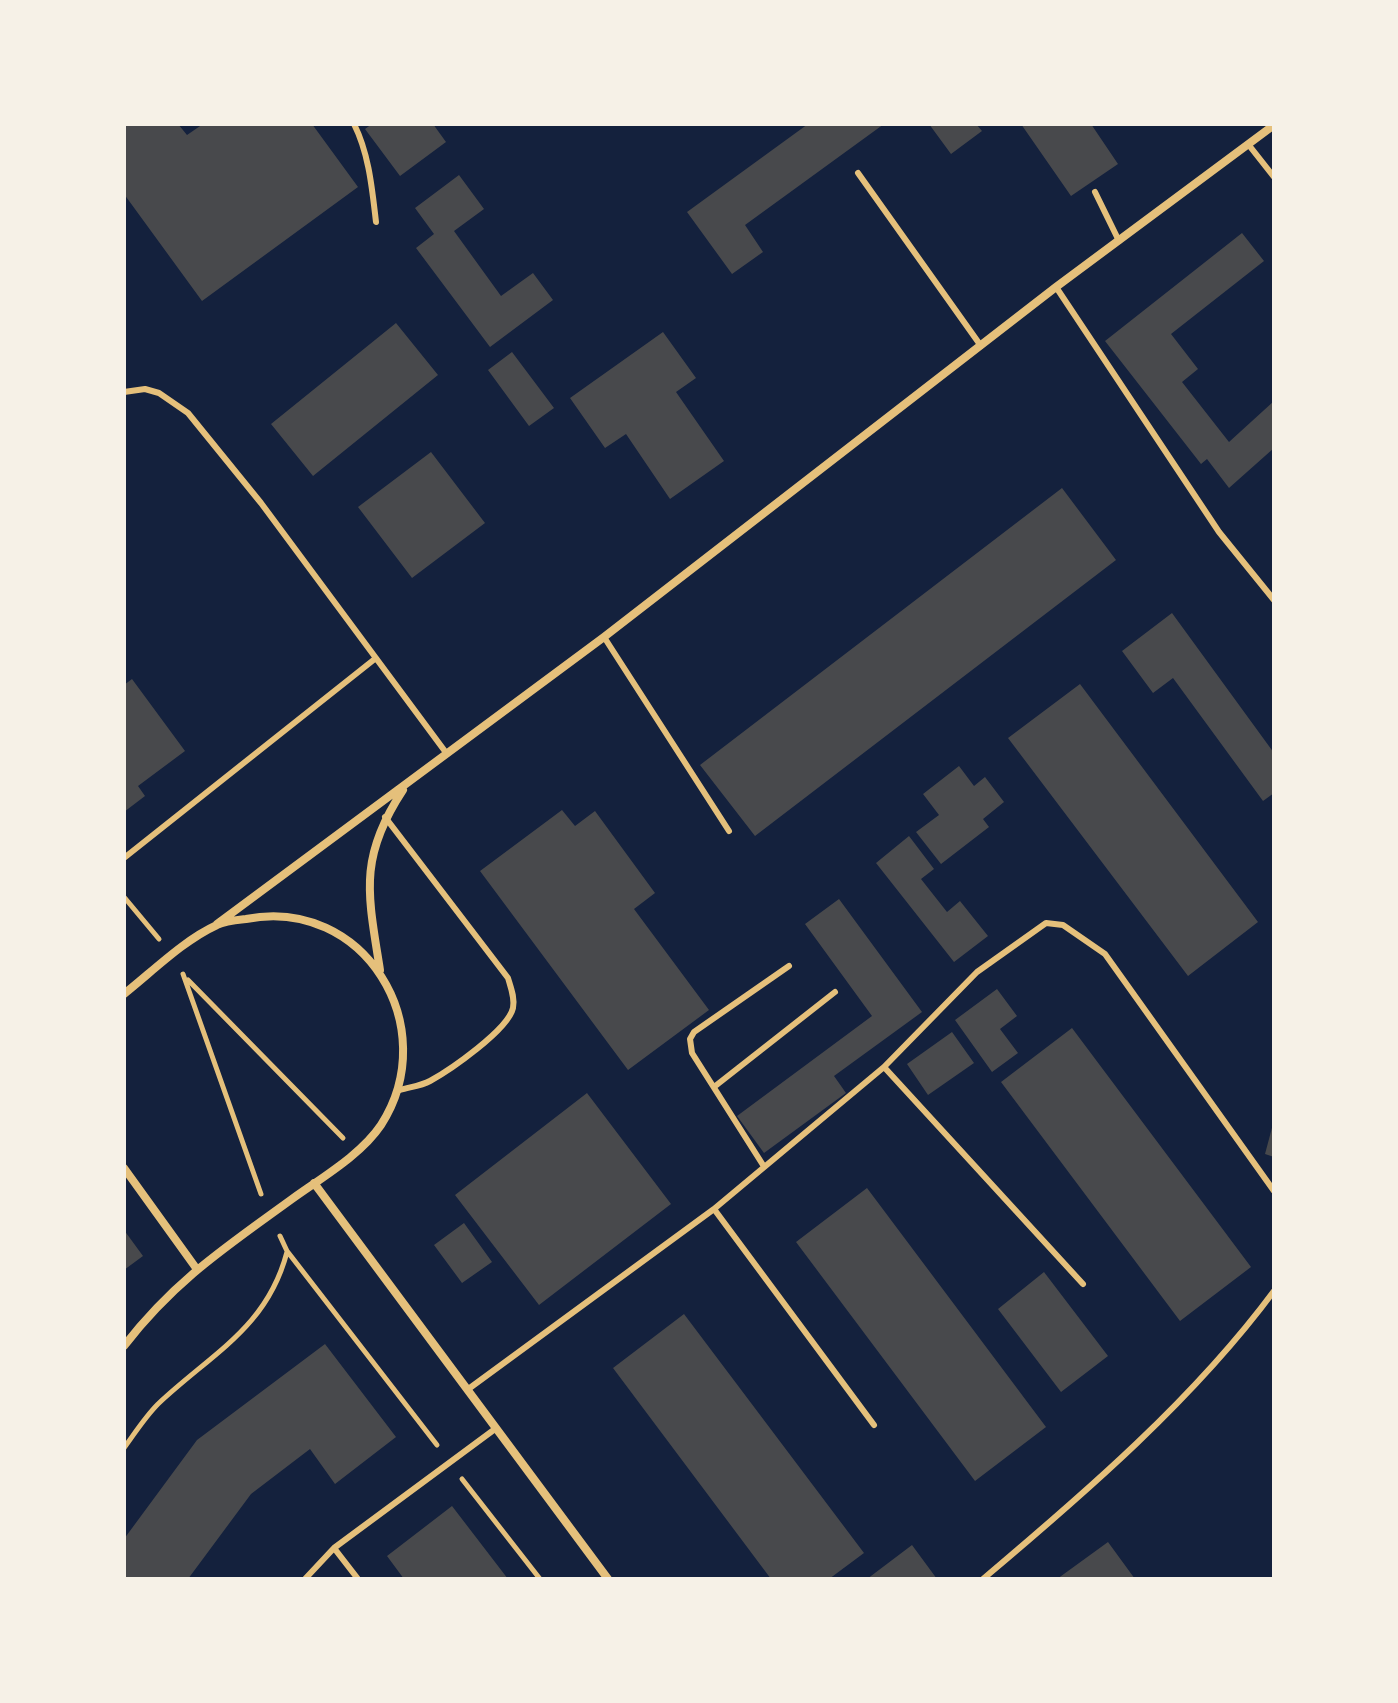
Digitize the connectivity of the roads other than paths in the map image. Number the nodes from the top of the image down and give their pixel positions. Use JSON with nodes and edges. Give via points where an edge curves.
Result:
{"nodes":[{"id":1,"x":354,"y":124,"type":"edge"},
{"id":2,"x":1274,"y":125,"type":"edge"},
{"id":3,"x":1248,"y":144,"type":"junction"},
{"id":4,"x":858,"y":173,"type":"dead end"},
{"id":5,"x":1274,"y":177,"type":"edge"},
{"id":6,"x":1095,"y":192,"type":"dead end"},
{"id":7,"x":376,"y":222,"type":"dead end"},
{"id":8,"x":1119,"y":241,"type":"junction"},
{"id":9,"x":1056,"y":287,"type":"junction"},
{"id":10,"x":981,"y":346,"type":"junction"},
{"id":11,"x":124,"y":392,"type":"edge"},
{"id":12,"x":1274,"y":600,"type":"edge"},
{"id":13,"x":604,"y":637,"type":"junction"},
{"id":14,"x":376,"y":658,"type":"junction"},
{"id":15,"x":447,"y":754,"type":"junction"},
{"id":16,"x":408,"y":782,"type":"junction"},
{"id":17,"x":385,"y":817,"type":"junction"},
{"id":18,"x":729,"y":831,"type":"dead end"},
{"id":19,"x":124,"y":858,"type":"edge"},
{"id":20,"x":217,"y":924,"type":"junction"},
{"id":21,"x":789,"y":966,"type":"dead end"},
{"id":22,"x":380,"y":970,"type":"junction"},
{"id":23,"x":835,"y":992,"type":"dead end"},
{"id":24,"x":124,"y":994,"type":"edge"},
{"id":25,"x":884,"y":1067,"type":"junction"},
{"id":26,"x":714,"y":1087,"type":"junction"},
{"id":27,"x":400,"y":1090,"type":"junction"},
{"id":28,"x":763,"y":1165,"type":"junction"},
{"id":29,"x":124,"y":1168,"type":"edge"},
{"id":30,"x":314,"y":1183,"type":"junction"},
{"id":31,"x":1274,"y":1191,"type":"edge"},
{"id":32,"x":714,"y":1209,"type":"junction"},
{"id":33,"x":196,"y":1268,"type":"junction"},
{"id":34,"x":1083,"y":1284,"type":"dead end"},
{"id":35,"x":1274,"y":1291,"type":"edge"},
{"id":36,"x":124,"y":1346,"type":"edge"},
{"id":37,"x":466,"y":1391,"type":"junction"},
{"id":38,"x":874,"y":1425,"type":"dead end"},
{"id":39,"x":495,"y":1429,"type":"junction"},
{"id":40,"x":334,"y":1548,"type":"junction"},
{"id":41,"x":305,"y":1579,"type":"edge"},
{"id":42,"x":358,"y":1579,"type":"edge"},
{"id":43,"x":608,"y":1579,"type":"edge"},
{"id":44,"x":983,"y":1579,"type":"edge"}],
"edges":[{"from":1,"to":7,"type":"lane","via":[[372,182]]},
{"from":2,"to":3,"type":"street"},
{"from":3,"to":5,"type":"lane"},
{"from":3,"to":8,"type":"street"},
{"from":4,"to":10,"type":"lane"},
{"from":6,"to":8,"type":"lane"},
{"from":8,"to":9,"type":"street"},
{"from":9,"to":10,"type":"street"},
{"from":9,"to":12,"type":"lane","via":[[1219,532]]},
{"from":10,"to":13,"type":"street"},
{"from":11,"to":14,"type":"lane","via":[[159,393],[188,413]]},
{"from":13,"to":15,"type":"street"},
{"from":13,"to":18,"type":"lane"},
{"from":14,"to":15,"type":"lane"},
{"from":14,"to":19,"type":"lane"},
{"from":15,"to":16,"type":"street"},
{"from":16,"to":17,"type":"street"},
{"from":16,"to":20,"type":"street"},
{"from":17,"to":22,"type":"street","via":[[368,873]]},
{"from":17,"to":27,"type":"lane","via":[[508,978],[513,994],[507,1021],[451,1068],[427,1083]]},
{"from":20,"to":22,"type":"street","via":[[300,916],[333,928]]},
{"from":20,"to":24,"type":"street"},
{"from":21,"to":26,"type":"lane","via":[[694,1032],[692,1053]]},
{"from":22,"to":27,"type":"street","via":[[399,1015],[404,1050]]},
{"from":23,"to":26,"type":"lane"},
{"from":25,"to":28,"type":"lane"},
{"from":25,"to":31,"type":"lane","via":[[977,972],[1046,923],[1063,925],[1105,954]]},
{"from":25,"to":34,"type":"lane"},
{"from":26,"to":28,"type":"lane"},
{"from":27,"to":30,"type":"street","via":[[379,1128]]},
{"from":28,"to":32,"type":"lane"},
{"from":29,"to":33,"type":"street"},
{"from":30,"to":33,"type":"street"},
{"from":30,"to":37,"type":"street"},
{"from":32,"to":37,"type":"lane"},
{"from":32,"to":38,"type":"lane"},
{"from":33,"to":36,"type":"street"},
{"from":35,"to":44,"type":"lane","via":[[1178,1401],[1106,1473]]},
{"from":37,"to":39,"type":"street"},
{"from":39,"to":40,"type":"lane"},
{"from":39,"to":43,"type":"street"},
{"from":40,"to":41,"type":"lane"},
{"from":40,"to":42,"type":"lane"}]}
